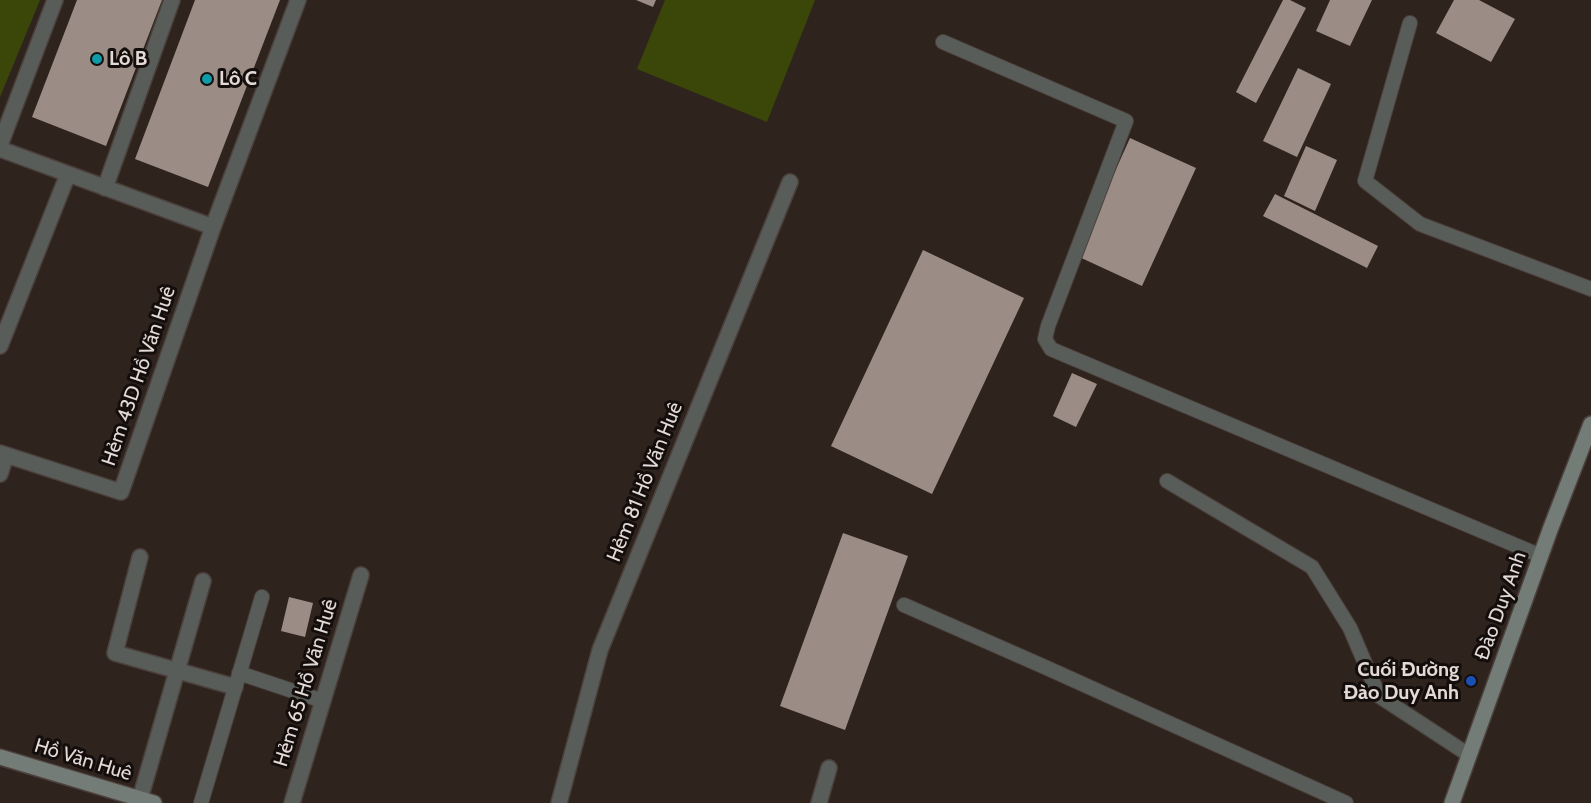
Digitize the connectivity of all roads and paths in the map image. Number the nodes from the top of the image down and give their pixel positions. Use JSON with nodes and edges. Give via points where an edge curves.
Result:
{"nodes":[{"id":1,"x":56,"y":0,"type":"edge"},
{"id":2,"x":172,"y":0,"type":"edge"},
{"id":3,"x":298,"y":0,"type":"edge"},
{"id":4,"x":1410,"y":23,"type":"dead end"},
{"id":5,"x":943,"y":42,"type":"dead end"},
{"id":6,"x":0,"y":147,"type":"edge"},
{"id":7,"x":68,"y":174,"type":"junction"},
{"id":8,"x":790,"y":182,"type":"dead end"},
{"id":9,"x":105,"y":188,"type":"junction"},
{"id":10,"x":213,"y":227,"type":"junction"},
{"id":11,"x":1591,"y":289,"type":"edge"},
{"id":12,"x":0,"y":346,"type":"edge"},
{"id":13,"x":1591,"y":424,"type":"edge"},
{"id":14,"x":3,"y":454,"type":"edge"},
{"id":15,"x":0,"y":474,"type":"edge"},
{"id":16,"x":1167,"y":481,"type":"dead end"},
{"id":17,"x":1541,"y":556,"type":"junction"},
{"id":18,"x":140,"y":557,"type":"dead end"},
{"id":19,"x":361,"y":575,"type":"dead end"},
{"id":20,"x":203,"y":581,"type":"dead end"},
{"id":21,"x":262,"y":597,"type":"dead end"},
{"id":22,"x":904,"y":605,"type":"dead end"},
{"id":23,"x":177,"y":671,"type":"junction"},
{"id":24,"x":237,"y":680,"type":"junction"},
{"id":25,"x":323,"y":702,"type":"junction"},
{"id":26,"x":1469,"y":755,"type":"junction"},
{"id":27,"x":0,"y":757,"type":"edge"},
{"id":28,"x":829,"y":768,"type":"dead end"},
{"id":29,"x":147,"y":801,"type":"edge"},
{"id":30,"x":201,"y":803,"type":"edge"},
{"id":31,"x":292,"y":803,"type":"edge"},
{"id":32,"x":559,"y":803,"type":"edge"},
{"id":33,"x":819,"y":803,"type":"edge"},
{"id":34,"x":1346,"y":803,"type":"edge"},
{"id":35,"x":1452,"y":803,"type":"edge"}],
"edges":[{"from":1,"to":6,"type":"street"},
{"from":2,"to":9,"type":"street"},
{"from":3,"to":10,"type":"street","name":"Hẻm 43D Hồ Văn Huê"},
{"from":4,"to":11,"type":"lane","via":[[1365,181],[1420,225]]},
{"from":5,"to":17,"type":"lane","via":[[1126,121],[1048,327],[1045,339],[1051,349]]},
{"from":6,"to":7,"type":"street"},
{"from":7,"to":9,"type":"street"},
{"from":7,"to":12,"type":"street"},
{"from":8,"to":32,"type":"street","name":"Hẻm 81 Hồ Văn Huê","via":[[600,650]]},
{"from":9,"to":10,"type":"street"},
{"from":10,"to":14,"type":"street","name":"Hẻm 43D Hồ Văn Huê","via":[[121,492]]},
{"from":13,"to":17,"type":"main road","name":"Đào Duy Anh"},
{"from":14,"to":15,"type":"street","name":"Hẻm 43D Hồ Văn Huê"},
{"from":16,"to":26,"type":"lane","via":[[1312,567],[1350,628],[1379,696]]},
{"from":17,"to":26,"type":"main road","name":"Đào Duy Anh"},
{"from":18,"to":23,"type":"street","via":[[115,653]]},
{"from":19,"to":25,"type":"street","name":"Hẻm 65 Hồ Văn Huê"},
{"from":20,"to":23,"type":"street"},
{"from":21,"to":24,"type":"lane"},
{"from":22,"to":34,"type":"lane"},
{"from":23,"to":24,"type":"street"},
{"from":23,"to":29,"type":"street"},
{"from":24,"to":25,"type":"lane"},
{"from":24,"to":30,"type":"lane"},
{"from":25,"to":31,"type":"street","name":"Hẻm 65 Hồ Văn Huê"},
{"from":26,"to":35,"type":"main road","name":"Đào Duy Anh"},
{"from":27,"to":29,"type":"main road","name":"Hồ Văn Huê"},
{"from":28,"to":33,"type":"street"}]}
